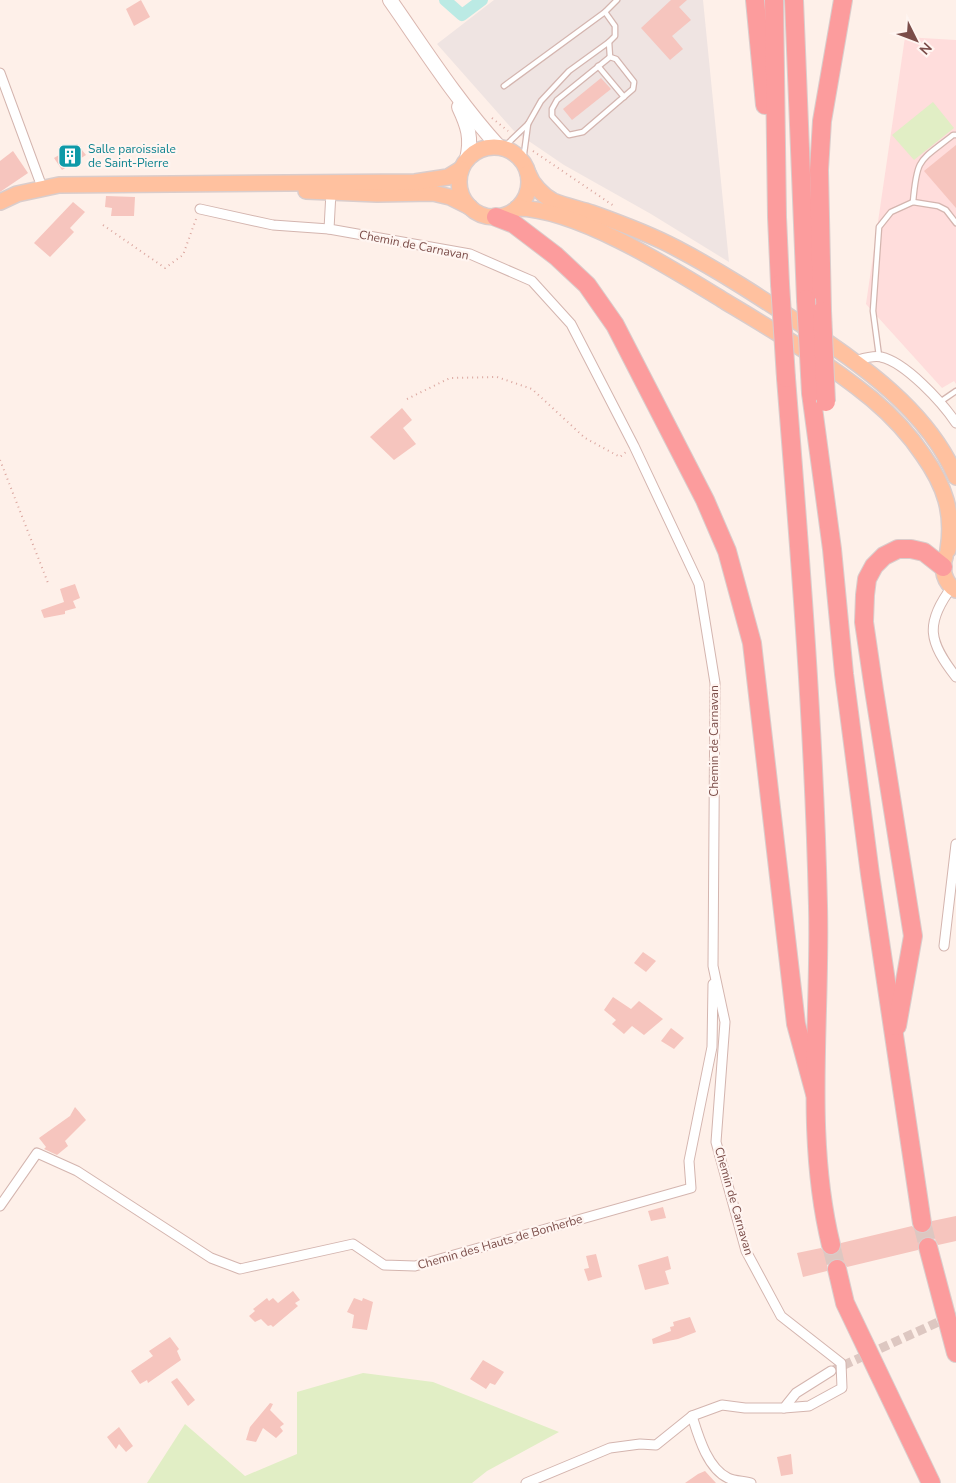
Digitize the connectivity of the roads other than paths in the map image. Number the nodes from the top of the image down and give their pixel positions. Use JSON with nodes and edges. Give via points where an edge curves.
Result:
{"nodes":[{"id":1,"x":390,"y":0,"type":"edge"},
{"id":2,"x":617,"y":0,"type":"edge"},
{"id":3,"x":755,"y":0,"type":"edge"},
{"id":4,"x":774,"y":0,"type":"edge"},
{"id":5,"x":794,"y":0,"type":"edge"},
{"id":6,"x":843,"y":0,"type":"edge"},
{"id":7,"x":605,"y":12,"type":"junction"},
{"id":8,"x":608,"y":42,"type":"junction"},
{"id":9,"x":610,"y":57,"type":"junction"},
{"id":10,"x":598,"y":66,"type":"junction"},
{"id":11,"x":0,"y":73,"type":"edge"},
{"id":12,"x":445,"y":80,"type":"junction"},
{"id":13,"x":504,"y":86,"type":"dead end"},
{"id":14,"x":624,"y":97,"type":"junction"},
{"id":15,"x":528,"y":124,"type":"junction"},
{"id":16,"x":956,"y":135,"type":"edge"},
{"id":17,"x":501,"y":148,"type":"junction"},
{"id":18,"x":527,"y":161,"type":"junction"},
{"id":19,"x":464,"y":164,"type":"junction"},
{"id":20,"x":208,"y":182,"type":"junction"},
{"id":21,"x":42,"y":187,"type":"junction"},
{"id":22,"x":331,"y":192,"type":"junction"},
{"id":23,"x":0,"y":202,"type":"edge"},
{"id":24,"x":913,"y":202,"type":"junction"},
{"id":25,"x":200,"y":208,"type":"road end"},
{"id":26,"x":470,"y":208,"type":"junction"},
{"id":27,"x":517,"y":208,"type":"junction"},
{"id":28,"x":496,"y":217,"type":"junction"},
{"id":29,"x":777,"y":217,"type":"junction"},
{"id":30,"x":956,"y":223,"type":"edge"},
{"id":31,"x":329,"y":229,"type":"junction"},
{"id":32,"x":879,"y":356,"type":"junction"},
{"id":33,"x":854,"y":361,"type":"junction"},
{"id":34,"x":956,"y":391,"type":"edge"},
{"id":35,"x":940,"y":402,"type":"junction"},
{"id":36,"x":956,"y":423,"type":"edge"},
{"id":37,"x":956,"y":477,"type":"edge"},
{"id":38,"x":952,"y":546,"type":"edge"},
{"id":39,"x":832,"y":549,"type":"junction"},
{"id":40,"x":943,"y":568,"type":"junction"},
{"id":41,"x":954,"y":589,"type":"edge"},
{"id":42,"x":956,"y":677,"type":"edge"},
{"id":43,"x":956,"y":844,"type":"edge"},
{"id":44,"x":944,"y":946,"type":"dead end"},
{"id":45,"x":713,"y":966,"type":"junction"},
{"id":46,"x":895,"y":1041,"type":"junction"},
{"id":47,"x":815,"y":1094,"type":"junction"},
{"id":48,"x":0,"y":1206,"type":"edge"},
{"id":49,"x":922,"y":1224,"type":"tunnel mouth"},
{"id":50,"x":831,"y":1245,"type":"tunnel mouth"},
{"id":51,"x":928,"y":1247,"type":"tunnel mouth"},
{"id":52,"x":837,"y":1269,"type":"tunnel mouth"},
{"id":53,"x":956,"y":1353,"type":"edge"},
{"id":54,"x":831,"y":1371,"type":"tunnel mouth"},
{"id":55,"x":784,"y":1408,"type":"junction"},
{"id":56,"x":692,"y":1416,"type":"junction"},
{"id":57,"x":526,"y":1483,"type":"edge"},
{"id":58,"x":751,"y":1483,"type":"edge"},
{"id":59,"x":931,"y":1483,"type":"edge"}],
"edges":[{"from":1,"to":12,"type":"main road"},
{"from":2,"to":7,"type":"lane"},
{"from":3,"to":29,"type":"highway"},
{"from":4,"to":29,"type":"highway"},
{"from":5,"to":39,"type":"highway","bridge":true,"via":[[811,393]]},
{"from":6,"to":39,"type":"highway","bridge":true,"via":[[822,121],[819,170]]},
{"from":7,"to":8,"type":"lane","via":[[615,26],[615,36]]},
{"from":7,"to":13,"type":"lane"},
{"from":8,"to":9,"type":"lane"},
{"from":8,"to":15,"type":"lane","via":[[569,71],[541,101]]},
{"from":9,"to":10,"type":"lane"},
{"from":9,"to":14,"type":"lane","via":[[634,82],[633,89]]},
{"from":10,"to":14,"type":"lane"},
{"from":10,"to":14,"type":"lane","via":[[557,100],[552,116],[569,135],[583,132]]},
{"from":11,"to":21,"type":"street"},
{"from":12,"to":17,"type":"main road"},
{"from":12,"to":19,"type":"main road","via":[[469,130],[471,143]]},
{"from":15,"to":17,"type":"lane"},
{"from":15,"to":18,"type":"lane"},
{"from":16,"to":24,"type":"lane","via":[[920,160]]},
{"from":17,"to":18,"type":"main road"},
{"from":17,"to":19,"type":"main road","via":[[477,151]]},
{"from":18,"to":27,"type":"main road","via":[[529,186]]},
{"from":18,"to":33,"type":"main road","via":[[538,190],[552,200],[674,247],[757,295]]},
{"from":19,"to":20,"type":"main road","via":[[448,177],[415,182]]},
{"from":19,"to":26,"type":"main road","via":[[458,183]]},
{"from":20,"to":21,"type":"main road","via":[[88,183]]},
{"from":20,"to":22,"type":"main road"},
{"from":21,"to":23,"type":"main road"},
{"from":22,"to":26,"type":"main road","via":[[433,193]]},
{"from":22,"to":31,"type":"street"},
{"from":24,"to":30,"type":"lane","via":[[938,206],[946,210]]},
{"from":24,"to":32,"type":"lane","via":[[891,212],[879,227],[873,311]]},
{"from":25,"to":31,"type":"street","name":"Chemin de Carnavan","via":[[273,225]]},
{"from":26,"to":28,"type":"main road"},
{"from":27,"to":28,"type":"main road"},
{"from":27,"to":38,"type":"main road","via":[[531,208],[575,222],[649,255],[813,356],[872,399],[904,431],[934,472],[950,511]]},
{"from":28,"to":47,"type":"highway","via":[[514,224],[556,256],[586,285],[615,325],[705,500],[727,551],[752,643],[796,1024]]},
{"from":29,"to":47,"type":"highway","bridge":true,"via":[[815,779],[820,954]]},
{"from":31,"to":45,"type":"street","name":"Chemin de Carnavan","via":[[470,254],[532,281],[571,324],[634,446],[698,584],[715,683]]},
{"from":32,"to":33,"type":"street"},
{"from":32,"to":35,"type":"street","via":[[902,367]]},
{"from":33,"to":37,"type":"main road","via":[[917,417],[938,444]]},
{"from":34,"to":35,"type":"lane"},
{"from":35,"to":36,"type":"street"},
{"from":38,"to":40,"type":"main road"},
{"from":39,"to":46,"type":"highway","via":[[844,674]]},
{"from":40,"to":41,"type":"main road","via":[[945,578]]},
{"from":40,"to":46,"type":"highway","via":[[924,552],[898,549],[874,566],[867,579],[865,595],[864,622],[913,936]]},
{"from":41,"to":42,"type":"street","via":[[936,608],[933,630],[935,644]]},
{"from":43,"to":44,"type":"street"},
{"from":45,"to":48,"type":"street","name":"Chemin des Hauts de Bonherbe","via":[[712,1047],[689,1161],[691,1188],[415,1266],[384,1265],[353,1244],[240,1269],[212,1258],[77,1171],[37,1154]]},
{"from":45,"to":55,"type":"street","name":"Chemin de Carnavan","via":[[725,1022],[716,1142],[746,1251],[781,1316],[841,1363],[842,1388],[809,1406]]},
{"from":46,"to":49,"type":"highway"},
{"from":47,"to":50,"type":"highway","via":[[824,1215]]},
{"from":51,"to":53,"type":"highway"},
{"from":52,"to":59,"type":"highway","via":[[845,1303]]},
{"from":54,"to":55,"type":"street","via":[[796,1393]]},
{"from":55,"to":56,"type":"street","via":[[722,1405]]},
{"from":56,"to":57,"type":"street","via":[[656,1446],[640,1444],[610,1448]]},
{"from":56,"to":58,"type":"street","via":[[711,1461],[720,1472],[728,1478]]}]}
